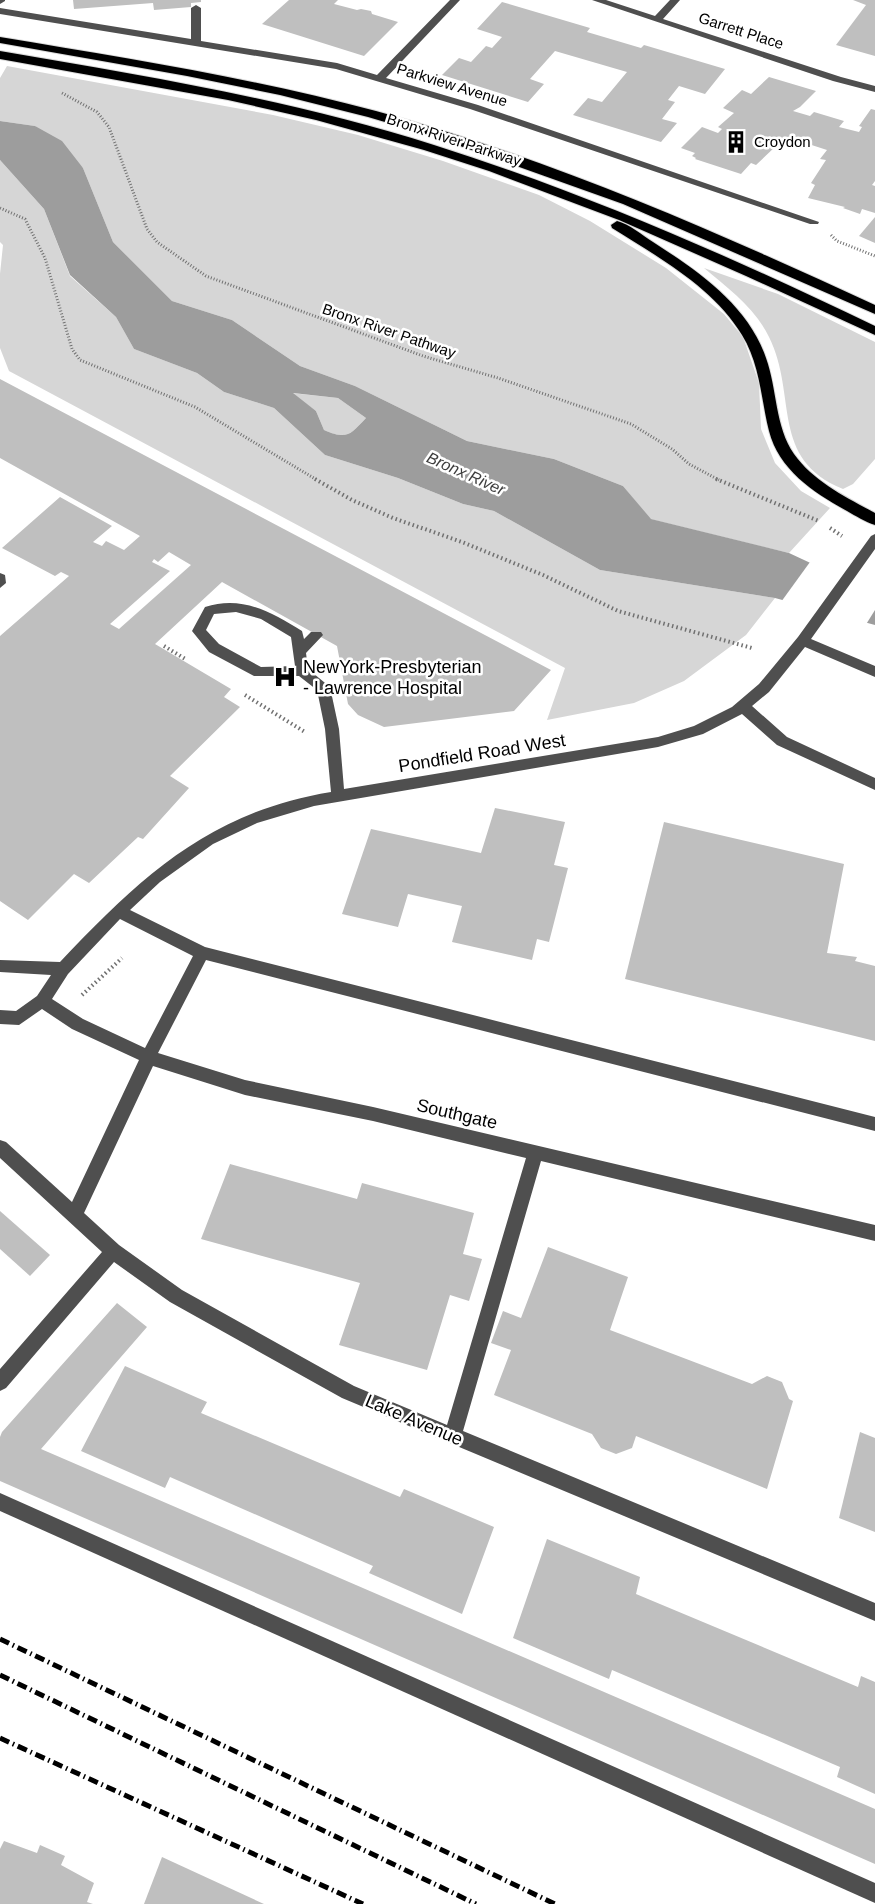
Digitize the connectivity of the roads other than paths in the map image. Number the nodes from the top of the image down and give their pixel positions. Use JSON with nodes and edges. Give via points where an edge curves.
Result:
{"nodes":[{"id":1,"x":455,"y":0,"type":"edge"},
{"id":2,"x":597,"y":0,"type":"edge"},
{"id":3,"x":675,"y":0,"type":"edge"},
{"id":4,"x":196,"y":8,"type":"dead end"},
{"id":5,"x":0,"y":11,"type":"edge"},
{"id":6,"x":657,"y":19,"type":"junction"},
{"id":7,"x":0,"y":40,"type":"edge"},
{"id":8,"x":196,"y":43,"type":"junction"},
{"id":9,"x":0,"y":55,"type":"edge"},
{"id":10,"x":380,"y":78,"type":"junction"},
{"id":11,"x":875,"y":89,"type":"edge"},
{"id":12,"x":580,"y":201,"type":"junction"},
{"id":13,"x":814,"y":222,"type":"road end"},
{"id":14,"x":875,"y":310,"type":"edge"},
{"id":15,"x":875,"y":331,"type":"edge"},
{"id":16,"x":875,"y":520,"type":"edge"},
{"id":17,"x":875,"y":539,"type":"edge"},
{"id":18,"x":0,"y":578,"type":"edge"},
{"id":19,"x":0,"y":584,"type":"edge"},
{"id":20,"x":316,"y":635,"type":"dead end"},
{"id":21,"x":803,"y":641,"type":"junction"},
{"id":22,"x":298,"y":653,"type":"junction"},
{"id":23,"x":302,"y":671,"type":"junction"},
{"id":24,"x":875,"y":672,"type":"edge"},
{"id":25,"x":742,"y":706,"type":"junction"},
{"id":26,"x":875,"y":784,"type":"edge"},
{"id":27,"x":338,"y":796,"type":"junction"},
{"id":28,"x":118,"y":911,"type":"junction"},
{"id":29,"x":202,"y":953,"type":"junction"},
{"id":30,"x":0,"y":966,"type":"edge"},
{"id":31,"x":63,"y":969,"type":"junction"},
{"id":32,"x":42,"y":1001,"type":"junction"},
{"id":33,"x":0,"y":1017,"type":"edge"},
{"id":34,"x":149,"y":1056,"type":"junction"},
{"id":35,"x":875,"y":1124,"type":"edge"},
{"id":36,"x":0,"y":1147,"type":"edge"},
{"id":37,"x":536,"y":1152,"type":"junction"},
{"id":38,"x":74,"y":1216,"type":"junction"},
{"id":39,"x":875,"y":1233,"type":"edge"},
{"id":40,"x":113,"y":1251,"type":"junction"},
{"id":41,"x":0,"y":1382,"type":"edge"},
{"id":42,"x":453,"y":1436,"type":"junction"},
{"id":43,"x":0,"y":1502,"type":"edge"},
{"id":44,"x":875,"y":1612,"type":"edge"},
{"id":45,"x":875,"y":1893,"type":"edge"}],
"edges":[{"from":1,"to":10,"type":"street"},
{"from":2,"to":6,"type":"street","name":"Garrett Place"},
{"from":3,"to":6,"type":"street"},
{"from":4,"to":8,"type":"street"},
{"from":5,"to":8,"type":"street","name":"Parkview Avenue"},
{"from":6,"to":11,"type":"street","name":"Garrett Place"},
{"from":7,"to":14,"type":"highway","name":"Bronx River Parkway","via":[[286,93],[458,140],[672,219]]},
{"from":8,"to":10,"type":"street","name":"Parkview Avenue","via":[[337,66]]},
{"from":9,"to":12,"type":"highway","name":"Bronx River Parkway","via":[[178,86],[331,119],[451,154]]},
{"from":10,"to":13,"type":"street","name":"Parkview Avenue"},
{"from":12,"to":15,"type":"highway","name":"Bronx River Parkway","via":[[742,269]]},
{"from":12,"to":16,"type":"highway","via":[[678,265],[721,301],[756,348],[780,442],[796,467],[819,487]]},
{"from":17,"to":21,"type":"street","name":"Pondfield Road West"},
{"from":18,"to":19,"type":"street"},
{"from":20,"to":22,"type":"street"},
{"from":21,"to":24,"type":"street"},
{"from":21,"to":25,"type":"street","name":"Pondfield Road West","via":[[764,688]]},
{"from":22,"to":23,"type":"street"},
{"from":22,"to":23,"type":"street","via":[[297,634],[257,610],[232,605],[210,610],[199,631],[214,648],[259,672]]},
{"from":23,"to":27,"type":"street","via":[[323,687],[332,729]]},
{"from":25,"to":26,"type":"street","via":[[782,741]]},
{"from":25,"to":27,"type":"street","name":"Pondfield Road West","via":[[698,730],[658,742]]},
{"from":27,"to":28,"type":"street","name":"Pondfield Road West","via":[[253,819],[208,840]]},
{"from":28,"to":29,"type":"street"},
{"from":28,"to":31,"type":"street","name":"Pondfield Road West"},
{"from":29,"to":34,"type":"street"},
{"from":29,"to":35,"type":"street"},
{"from":30,"to":31,"type":"street"},
{"from":31,"to":32,"type":"street","name":"Pondfield Road West"},
{"from":32,"to":33,"type":"street","name":"Pondfield Road West","via":[[19,1018]]},
{"from":32,"to":34,"type":"street","name":"Southgate","via":[[62,1015]]},
{"from":34,"to":37,"type":"street","name":"Southgate","via":[[300,1102],[373,1114]]},
{"from":34,"to":38,"type":"street"},
{"from":36,"to":38,"type":"street","name":"Lake Avenue"},
{"from":37,"to":39,"type":"street","name":"Southgate"},
{"from":37,"to":42,"type":"street"},
{"from":38,"to":40,"type":"street","name":"Lake Avenue"},
{"from":40,"to":41,"type":"street"},
{"from":40,"to":42,"type":"street","name":"Lake Avenue","via":[[176,1296],[348,1392]]},
{"from":42,"to":44,"type":"street","name":"Lake Avenue"},
{"from":43,"to":45,"type":"street"}]}
